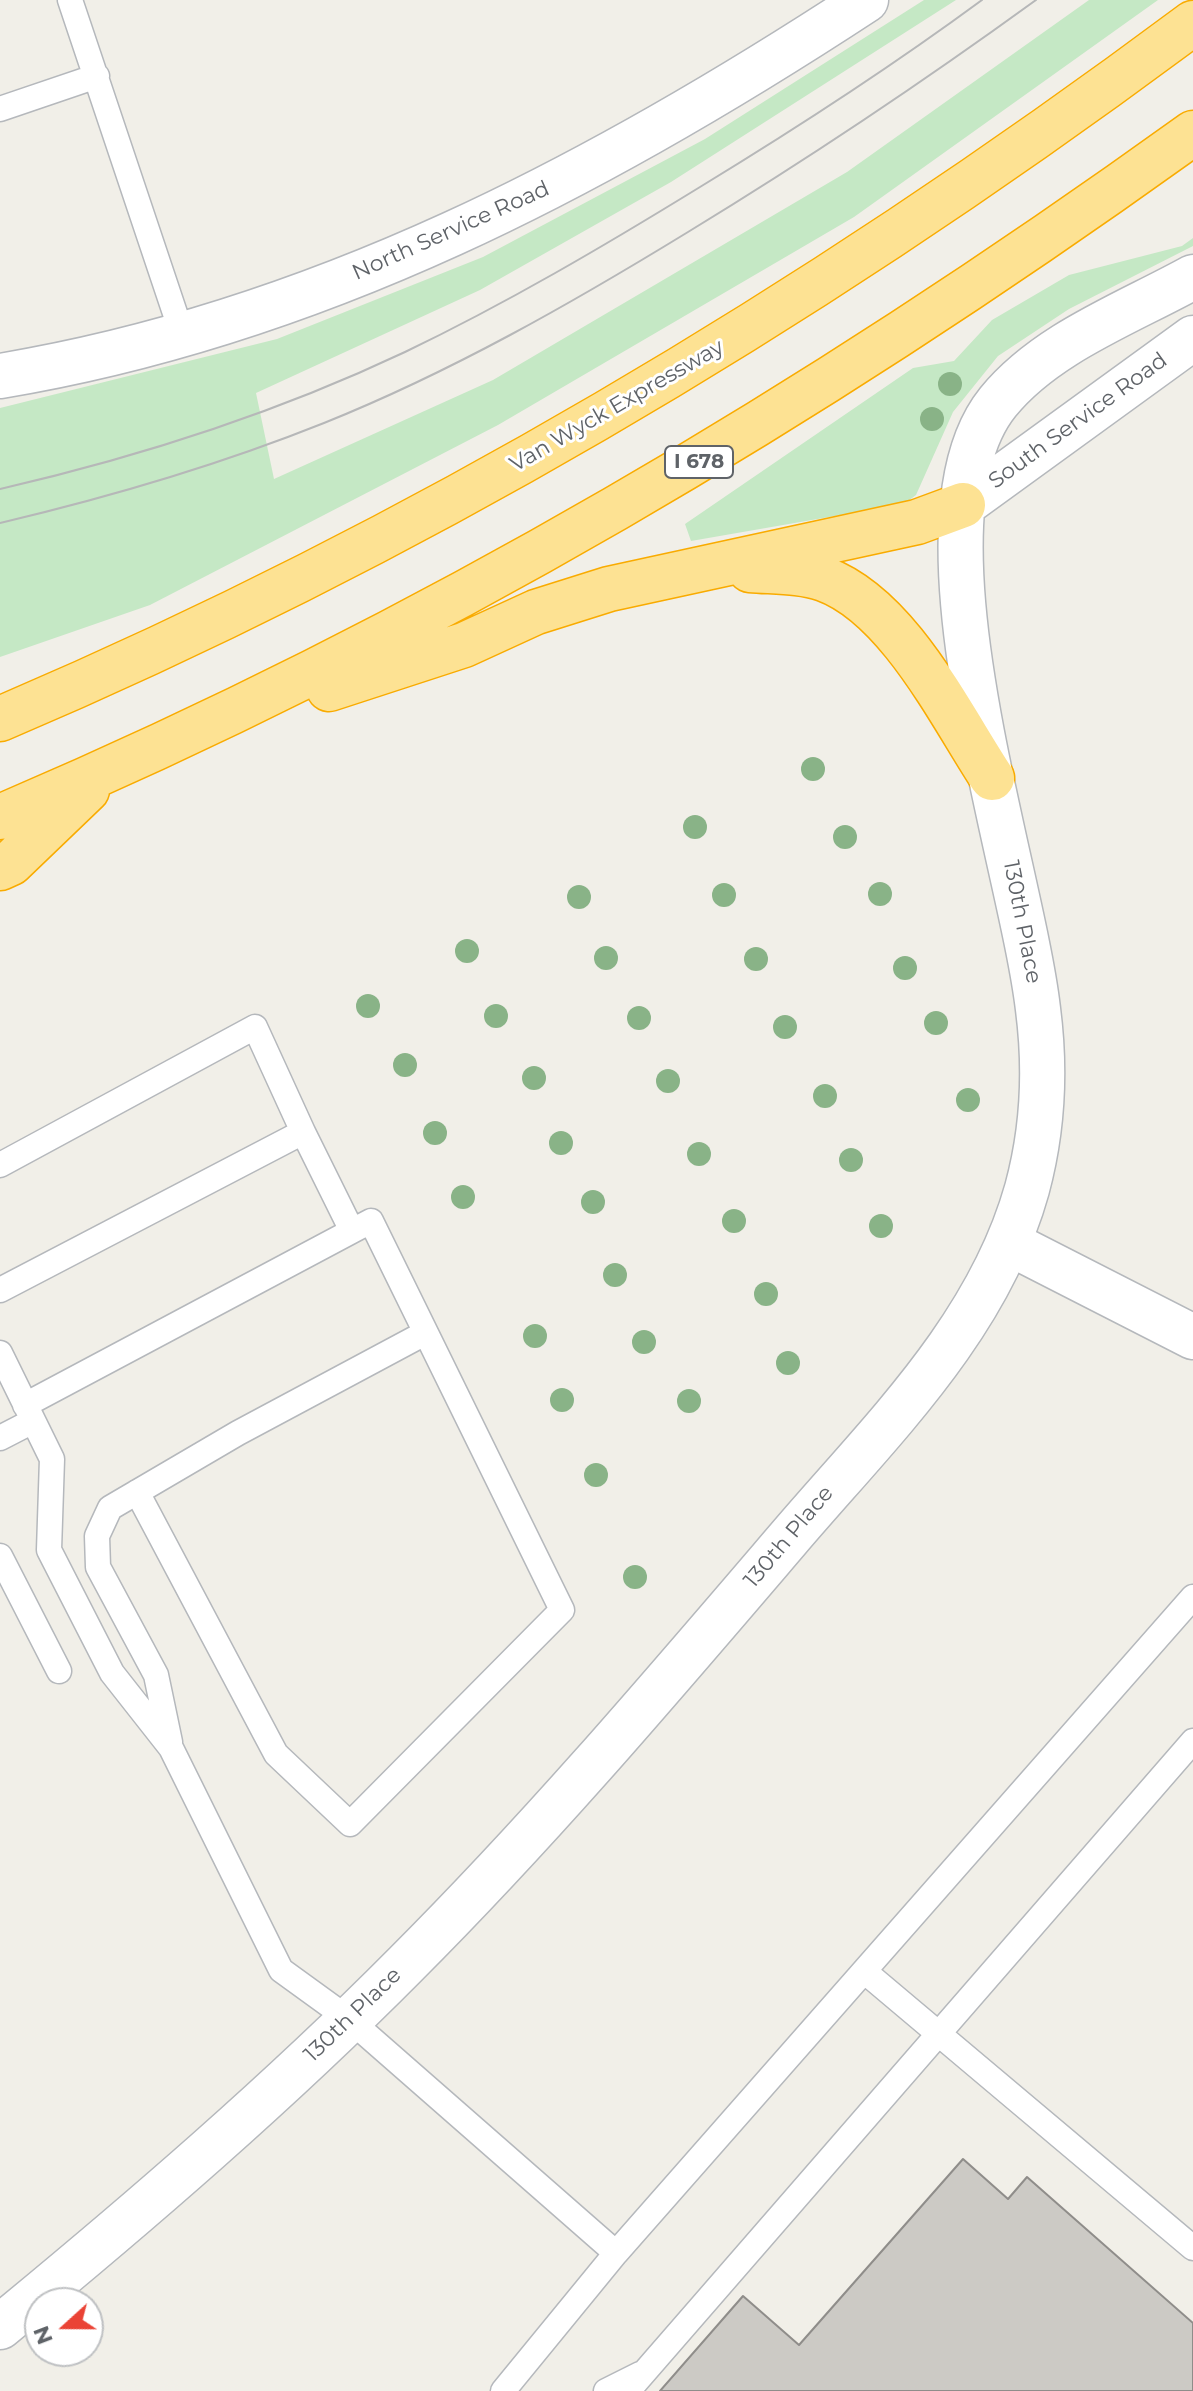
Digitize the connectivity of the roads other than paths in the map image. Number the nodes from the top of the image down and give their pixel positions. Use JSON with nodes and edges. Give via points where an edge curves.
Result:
{"nodes":[{"id":1,"x":70,"y":0,"type":"edge"},
{"id":2,"x":866,"y":0,"type":"edge"},
{"id":3,"x":1193,"y":23,"type":"edge"},
{"id":4,"x":97,"y":76,"type":"junction"},
{"id":5,"x":0,"y":109,"type":"edge"},
{"id":6,"x":1193,"y":133,"type":"edge"},
{"id":7,"x":1193,"y":277,"type":"edge"},
{"id":8,"x":183,"y":337,"type":"junction"},
{"id":9,"x":1193,"y":338,"type":"edge"},
{"id":10,"x":0,"y":376,"type":"edge"},
{"id":11,"x":963,"y":505,"type":"junction"},
{"id":12,"x":716,"y":567,"type":"junction"},
{"id":13,"x":216,"y":621,"type":"junction"},
{"id":14,"x":0,"y":686,"type":"edge"},
{"id":15,"x":0,"y":719,"type":"edge"},
{"id":16,"x":175,"y":739,"type":"junction"},
{"id":17,"x":108,"y":769,"type":"junction"},
{"id":18,"x":992,"y":778,"type":"junction"},
{"id":19,"x":0,"y":817,"type":"edge"},
{"id":20,"x":0,"y":868,"type":"edge"},
{"id":21,"x":303,"y":1132,"type":"junction"},
{"id":22,"x":0,"y":1165,"type":"edge"},
{"id":23,"x":352,"y":1231,"type":"junction"},
{"id":24,"x":1009,"y":1243,"type":"junction"},
{"id":25,"x":0,"y":1290,"type":"edge"},
{"id":26,"x":425,"y":1333,"type":"junction"},
{"id":27,"x":1193,"y":1337,"type":"edge"},
{"id":28,"x":0,"y":1353,"type":"edge"},
{"id":29,"x":29,"y":1413,"type":"junction"},
{"id":30,"x":0,"y":1438,"type":"edge"},
{"id":31,"x":137,"y":1492,"type":"junction"},
{"id":32,"x":0,"y":1556,"type":"edge"},
{"id":33,"x":1193,"y":1597,"type":"edge"},
{"id":34,"x":59,"y":1671,"type":"dead end"},
{"id":35,"x":1193,"y":1741,"type":"edge"},
{"id":36,"x":171,"y":1748,"type":"junction"},
{"id":37,"x":864,"y":1971,"type":"junction"},
{"id":38,"x":350,"y":2020,"type":"junction"},
{"id":39,"x":936,"y":2033,"type":"junction"},
{"id":40,"x":1193,"y":2248,"type":"edge"},
{"id":41,"x":616,"y":2253,"type":"junction"},
{"id":42,"x":0,"y":2327,"type":"edge"},
{"id":43,"x":646,"y":2371,"type":"junction"},
{"id":44,"x":503,"y":2391,"type":"edge"},
{"id":45,"x":606,"y":2391,"type":"edge"},
{"id":46,"x":628,"y":2391,"type":"edge"}],
"edges":[{"from":1,"to":4,"type":"lane"},
{"from":2,"to":8,"type":"street","name":"North Service Road","via":[[630,145],[496,214],[340,281]]},
{"from":3,"to":13,"type":"highway","name":"Van Wyck Expressway","via":[[989,172],[738,335],[481,484]]},
{"from":4,"to":5,"type":"lane"},
{"from":4,"to":8,"type":"lane"},
{"from":6,"to":16,"type":"highway","number":"I 678","via":[[955,300],[703,460],[440,608]]},
{"from":7,"to":11,"type":"street","name":"130th Place","via":[[1076,341],[1017,382],[977,432]]},
{"from":8,"to":10,"type":"street","name":"North Service Road"},
{"from":9,"to":11,"type":"street","name":"South Service Road"},
{"from":11,"to":12,"type":"highway","via":[[917,522]]},
{"from":11,"to":18,"type":"street","name":"130th Place","via":[[961,602]]},
{"from":12,"to":16,"type":"highway","via":[[559,604],[464,645]]},
{"from":12,"to":18,"type":"highway","via":[[822,579],[858,598],[892,629]]},
{"from":13,"to":14,"type":"highway"},
{"from":13,"to":15,"type":"highway","name":"Van Wyck Expressway"},
{"from":16,"to":17,"type":"highway","number":"I 678"},
{"from":17,"to":19,"type":"highway","number":"I 678"},
{"from":17,"to":20,"type":"highway"},
{"from":18,"to":24,"type":"street","name":"130th Place","via":[[1032,968],[1043,1075],[1036,1154]]},
{"from":21,"to":22,"type":"lane","via":[[255,1027]]},
{"from":21,"to":23,"type":"lane"},
{"from":21,"to":25,"type":"lane"},
{"from":23,"to":26,"type":"lane","via":[[371,1221]]},
{"from":23,"to":29,"type":"lane"},
{"from":24,"to":27,"type":"street"},
{"from":24,"to":38,"type":"street","name":"130th Place","via":[[968,1322],[922,1381],[583,1776]]},
{"from":26,"to":31,"type":"lane"},
{"from":26,"to":31,"type":"lane","via":[[562,1610],[350,1824],[276,1754]]},
{"from":28,"to":29,"type":"lane"},
{"from":29,"to":30,"type":"lane"},
{"from":29,"to":36,"type":"lane","via":[[52,1459],[49,1550],[112,1673]]},
{"from":31,"to":36,"type":"lane","via":[[110,1508],[97,1536],[98,1567],[156,1675]]},
{"from":32,"to":34,"type":"lane"},
{"from":33,"to":37,"type":"lane"},
{"from":35,"to":39,"type":"lane"},
{"from":36,"to":38,"type":"lane","via":[[281,1970]]},
{"from":37,"to":39,"type":"lane"},
{"from":37,"to":41,"type":"lane"},
{"from":38,"to":41,"type":"lane"},
{"from":38,"to":42,"type":"street","name":"130th Place","via":[[192,2164]]},
{"from":39,"to":40,"type":"lane"},
{"from":39,"to":43,"type":"lane"},
{"from":41,"to":44,"type":"lane"},
{"from":43,"to":45,"type":"lane"},
{"from":43,"to":46,"type":"lane"}]}
